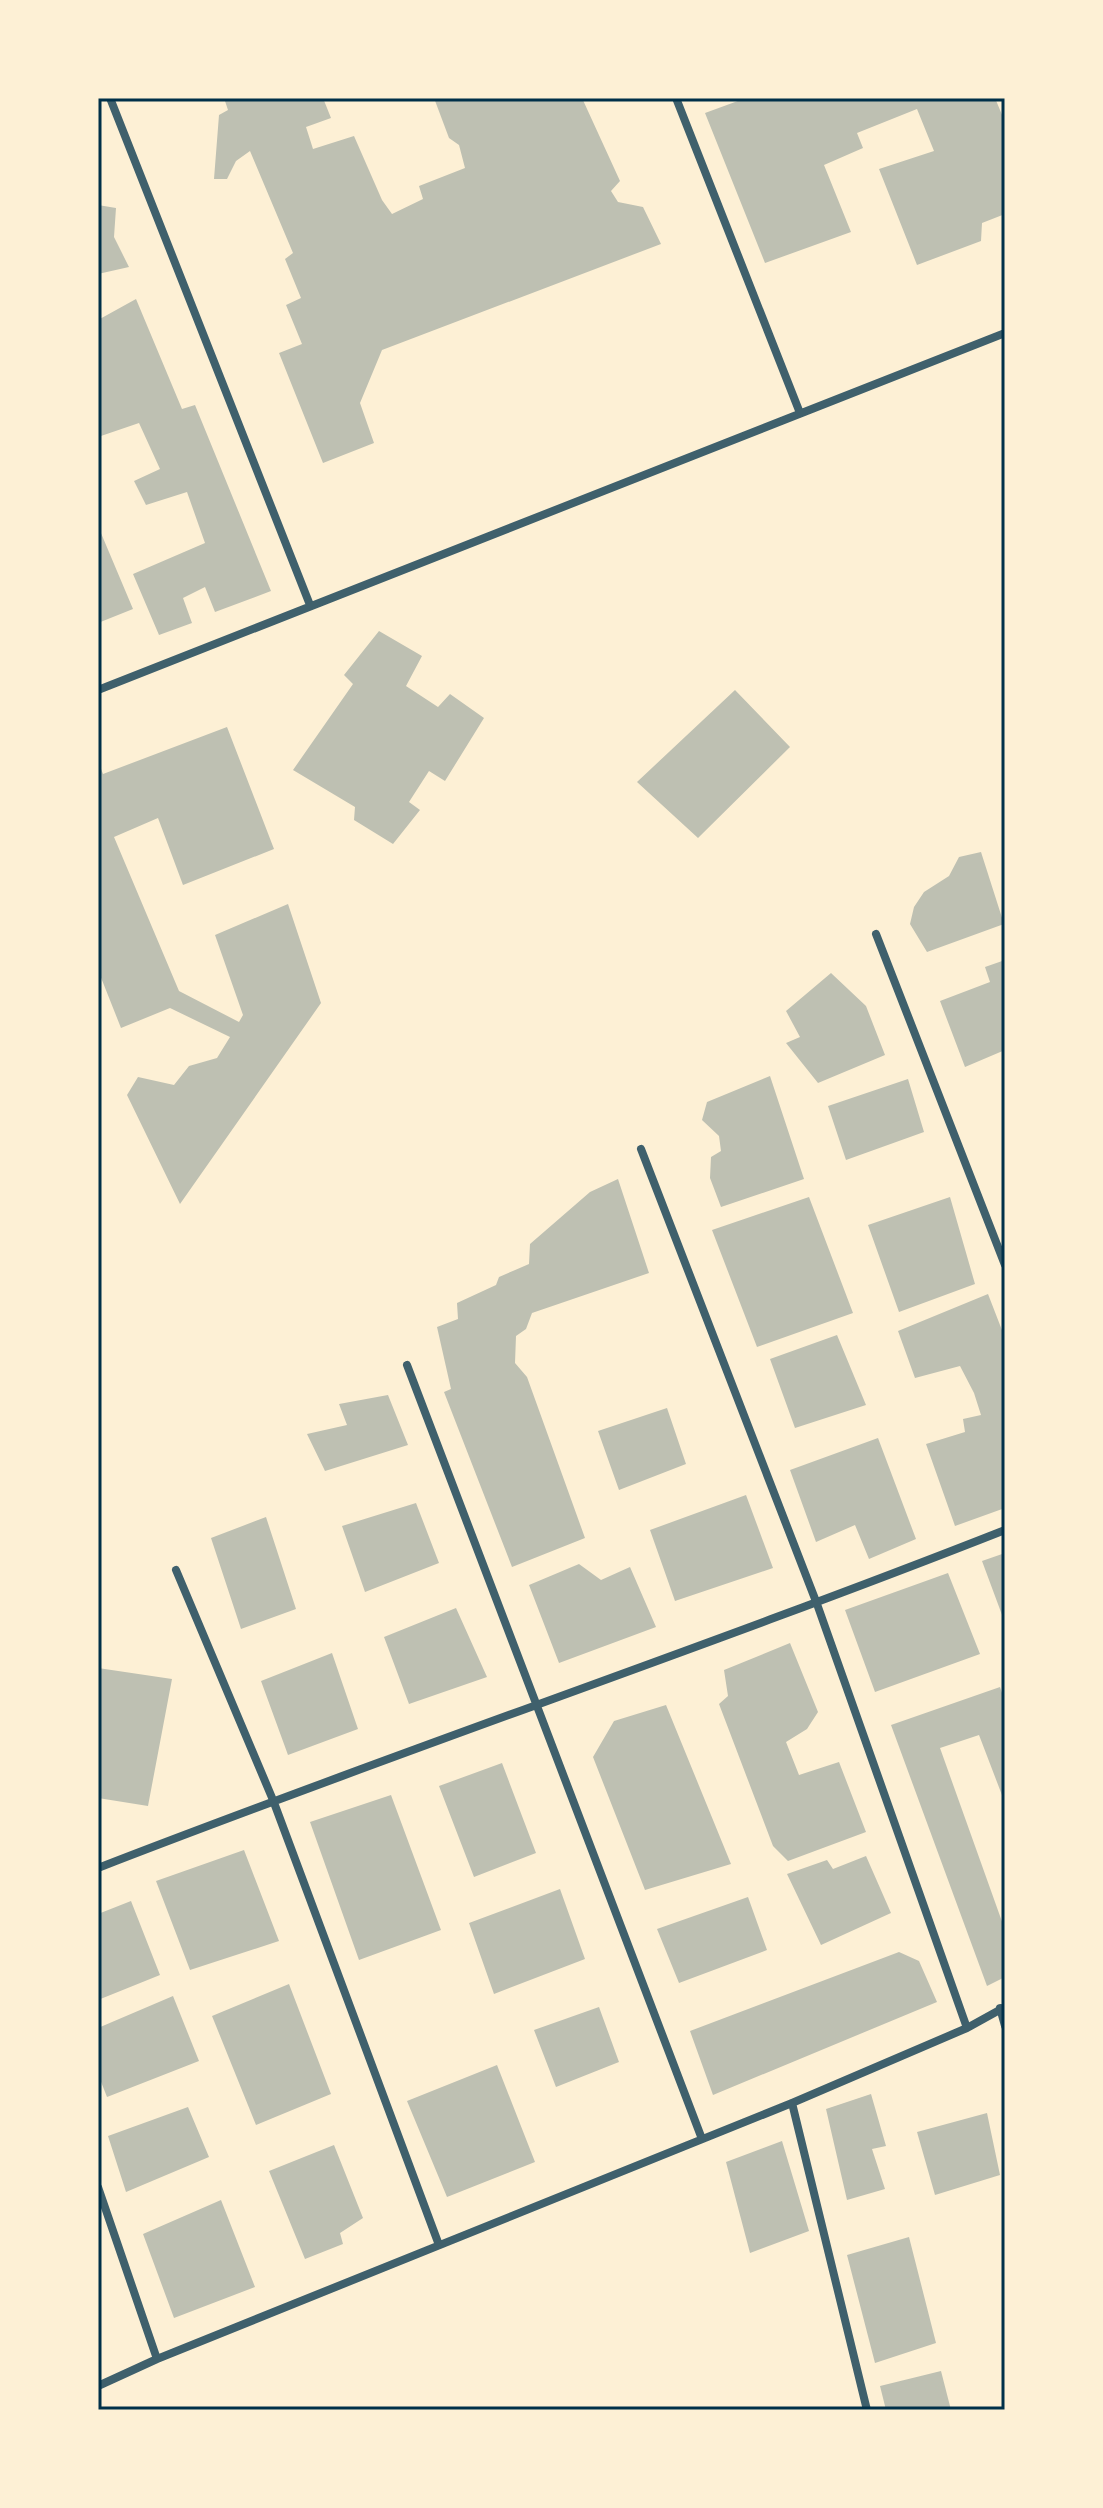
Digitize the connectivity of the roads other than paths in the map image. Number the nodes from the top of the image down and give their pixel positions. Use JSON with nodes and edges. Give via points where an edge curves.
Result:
{"nodes":[{"id":1,"x":110,"y":98,"type":"edge"},
{"id":2,"x":676,"y":98,"type":"edge"},
{"id":3,"x":1005,"y":333,"type":"edge"},
{"id":4,"x":800,"y":413,"type":"junction"},
{"id":5,"x":310,"y":605,"type":"junction"},
{"id":6,"x":98,"y":690,"type":"edge"},
{"id":7,"x":876,"y":934,"type":"dead end"},
{"id":8,"x":641,"y":1149,"type":"dead end"},
{"id":9,"x":1005,"y":1265,"type":"edge"},
{"id":10,"x":407,"y":1365,"type":"dead end"},
{"id":11,"x":1005,"y":1530,"type":"edge"},
{"id":12,"x":176,"y":1570,"type":"dead end"},
{"id":13,"x":817,"y":1604,"type":"junction"},
{"id":14,"x":538,"y":1705,"type":"junction"},
{"id":15,"x":273,"y":1800,"type":"junction"},
{"id":16,"x":98,"y":1868,"type":"edge"},
{"id":17,"x":1003,"y":2008,"type":"edge"},
{"id":18,"x":1005,"y":2026,"type":"edge"},
{"id":19,"x":967,"y":2028,"type":"junction"},
{"id":20,"x":792,"y":2103,"type":"junction"},
{"id":21,"x":702,"y":2139,"type":"junction"},
{"id":22,"x":98,"y":2187,"type":"edge"},
{"id":23,"x":439,"y":2245,"type":"junction"},
{"id":24,"x":157,"y":2359,"type":"junction"},
{"id":25,"x":98,"y":2386,"type":"edge"},
{"id":26,"x":867,"y":2410,"type":"edge"}],
"edges":[{"from":1,"to":5,"type":"street"},
{"from":2,"to":4,"type":"street"},
{"from":3,"to":4,"type":"street"},
{"from":4,"to":5,"type":"street"},
{"from":5,"to":6,"type":"street"},
{"from":7,"to":9,"type":"street"},
{"from":8,"to":13,"type":"street"},
{"from":10,"to":14,"type":"street"},
{"from":11,"to":13,"type":"street"},
{"from":12,"to":15,"type":"street"},
{"from":13,"to":14,"type":"street"},
{"from":13,"to":19,"type":"street"},
{"from":14,"to":15,"type":"street"},
{"from":14,"to":21,"type":"street"},
{"from":15,"to":16,"type":"street"},
{"from":15,"to":23,"type":"street"},
{"from":17,"to":18,"type":"street"},
{"from":17,"to":19,"type":"street"},
{"from":19,"to":20,"type":"street"},
{"from":20,"to":21,"type":"street"},
{"from":20,"to":26,"type":"street"},
{"from":21,"to":23,"type":"street"},
{"from":22,"to":24,"type":"street"},
{"from":23,"to":24,"type":"street"},
{"from":24,"to":25,"type":"street"}]}
